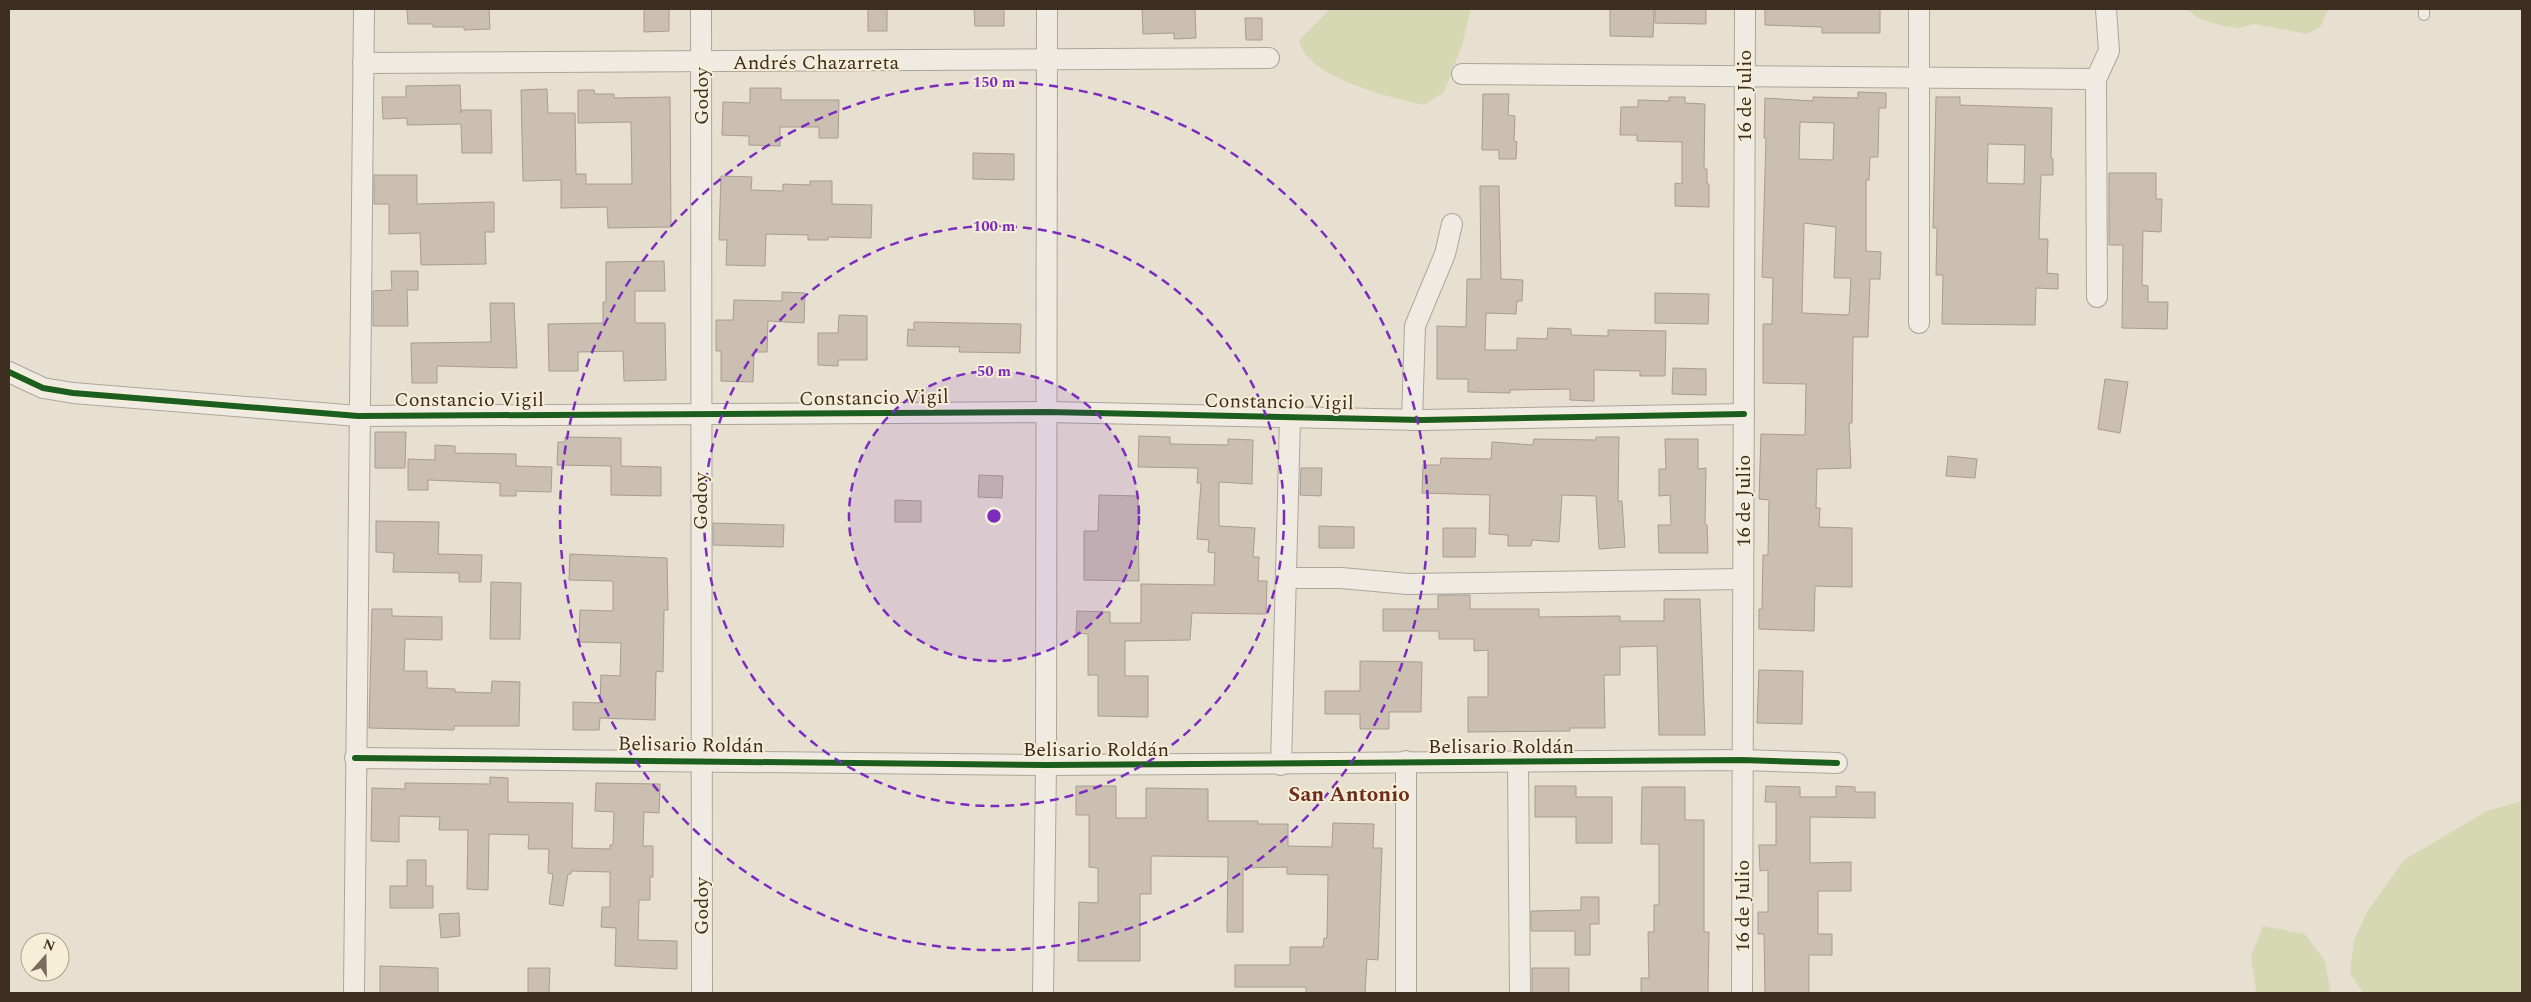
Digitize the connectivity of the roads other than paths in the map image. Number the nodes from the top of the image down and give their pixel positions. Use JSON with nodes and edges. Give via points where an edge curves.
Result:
{"nodes":[{"id":1,"x":364,"y":9,"type":"edge"},
{"id":2,"x":701,"y":9,"type":"edge"},
{"id":3,"x":1047,"y":9,"type":"edge"},
{"id":4,"x":1745,"y":9,"type":"edge"},
{"id":5,"x":1919,"y":9,"type":"edge"},
{"id":6,"x":2106,"y":9,"type":"edge"},
{"id":7,"x":1269,"y":58,"type":"dead end"},
{"id":8,"x":1047,"y":60,"type":"junction"},
{"id":9,"x":701,"y":62,"type":"junction"},
{"id":10,"x":364,"y":63,"type":"junction"},
{"id":11,"x":1462,"y":74,"type":"dead end"},
{"id":12,"x":1744,"y":75,"type":"junction"},
{"id":13,"x":1920,"y":77,"type":"junction"},
{"id":14,"x":2096,"y":79,"type":"junction"},
{"id":15,"x":1452,"y":224,"type":"dead end"},
{"id":16,"x":2097,"y":297,"type":"dead end"},
{"id":17,"x":1919,"y":323,"type":"dead end"},
{"id":18,"x":9,"y":372,"type":"edge"},
{"id":19,"x":1047,"y":412,"type":"junction"},
{"id":20,"x":1744,"y":414,"type":"junction"},
{"id":21,"x":701,"y":415,"type":"junction"},
{"id":22,"x":358,"y":416,"type":"junction"},
{"id":23,"x":1290,"y":418,"type":"junction"},
{"id":24,"x":1412,"y":420,"type":"junction"},
{"id":25,"x":1286,"y":578,"type":"junction"},
{"id":26,"x":1743,"y":579,"type":"junction"},
{"id":27,"x":355,"y":758,"type":"junction"},
{"id":28,"x":700,"y":760,"type":"junction"},
{"id":29,"x":1742,"y":760,"type":"junction"},
{"id":30,"x":1406,"y":761,"type":"junction"},
{"id":31,"x":1518,"y":763,"type":"junction"},
{"id":32,"x":1837,"y":763,"type":"dead end"},
{"id":33,"x":1046,"y":765,"type":"junction"},
{"id":34,"x":1281,"y":765,"type":"junction"},
{"id":35,"x":354,"y":993,"type":"edge"},
{"id":36,"x":702,"y":993,"type":"edge"},
{"id":37,"x":1043,"y":993,"type":"edge"},
{"id":38,"x":1406,"y":993,"type":"edge"},
{"id":39,"x":1520,"y":993,"type":"edge"},
{"id":40,"x":1742,"y":993,"type":"edge"}],
"edges":[{"from":1,"to":10,"type":"street"},
{"from":2,"to":9,"type":"street","name":"Godoy"},
{"from":3,"to":8,"type":"street"},
{"from":4,"to":12,"type":"street","name":"16 de Julio"},
{"from":5,"to":13,"type":"street"},
{"from":6,"to":14,"type":"street","via":[[2109,51]]},
{"from":7,"to":8,"type":"street","name":"Andrés Chazarreta"},
{"from":8,"to":9,"type":"street","name":"Andrés Chazarreta"},
{"from":8,"to":19,"type":"street"},
{"from":9,"to":10,"type":"street","name":"Andrés Chazarreta"},
{"from":9,"to":21,"type":"street","name":"Godoy"},
{"from":10,"to":22,"type":"street"},
{"from":11,"to":12,"type":"street"},
{"from":12,"to":13,"type":"street"},
{"from":12,"to":20,"type":"street","name":"16 de Julio"},
{"from":13,"to":14,"type":"street"},
{"from":13,"to":17,"type":"street"},
{"from":14,"to":16,"type":"street"},
{"from":15,"to":24,"type":"street","via":[[1445,254],[1414,326]]},
{"from":18,"to":22,"type":"street","name":"Constancio Vigil","via":[[42,388],[73,393]]},
{"from":19,"to":21,"type":"street","name":"Constancio Vigil"},
{"from":19,"to":23,"type":"street","name":"Constancio Vigil"},
{"from":19,"to":33,"type":"street"},
{"from":20,"to":24,"type":"street","name":"Constancio Vigil"},
{"from":20,"to":26,"type":"street","name":"16 de Julio"},
{"from":21,"to":22,"type":"street","name":"Constancio Vigil"},
{"from":21,"to":28,"type":"street","name":"Godoy"},
{"from":22,"to":27,"type":"street"},
{"from":23,"to":24,"type":"street","name":"Constancio Vigil"},
{"from":23,"to":25,"type":"street"},
{"from":25,"to":26,"type":"street","via":[[1341,578],[1408,584]]},
{"from":25,"to":34,"type":"street"},
{"from":26,"to":29,"type":"street","name":"16 de Julio"},
{"from":27,"to":28,"type":"street","name":"Belisario Roldán"},
{"from":27,"to":35,"type":"street"},
{"from":28,"to":33,"type":"street","name":"Belisario Roldán"},
{"from":28,"to":36,"type":"street","name":"Godoy"},
{"from":29,"to":31,"type":"street","name":"Belisario Roldán"},
{"from":29,"to":32,"type":"street","name":"Belisario Roldán"},
{"from":29,"to":40,"type":"street","name":"16 de Julio"},
{"from":30,"to":31,"type":"street","name":"Belisario Roldán"},
{"from":30,"to":34,"type":"street","name":"Belisario Roldán"},
{"from":30,"to":38,"type":"street"},
{"from":31,"to":39,"type":"street"},
{"from":33,"to":34,"type":"street","name":"Belisario Roldán"},
{"from":33,"to":37,"type":"street"}]}
